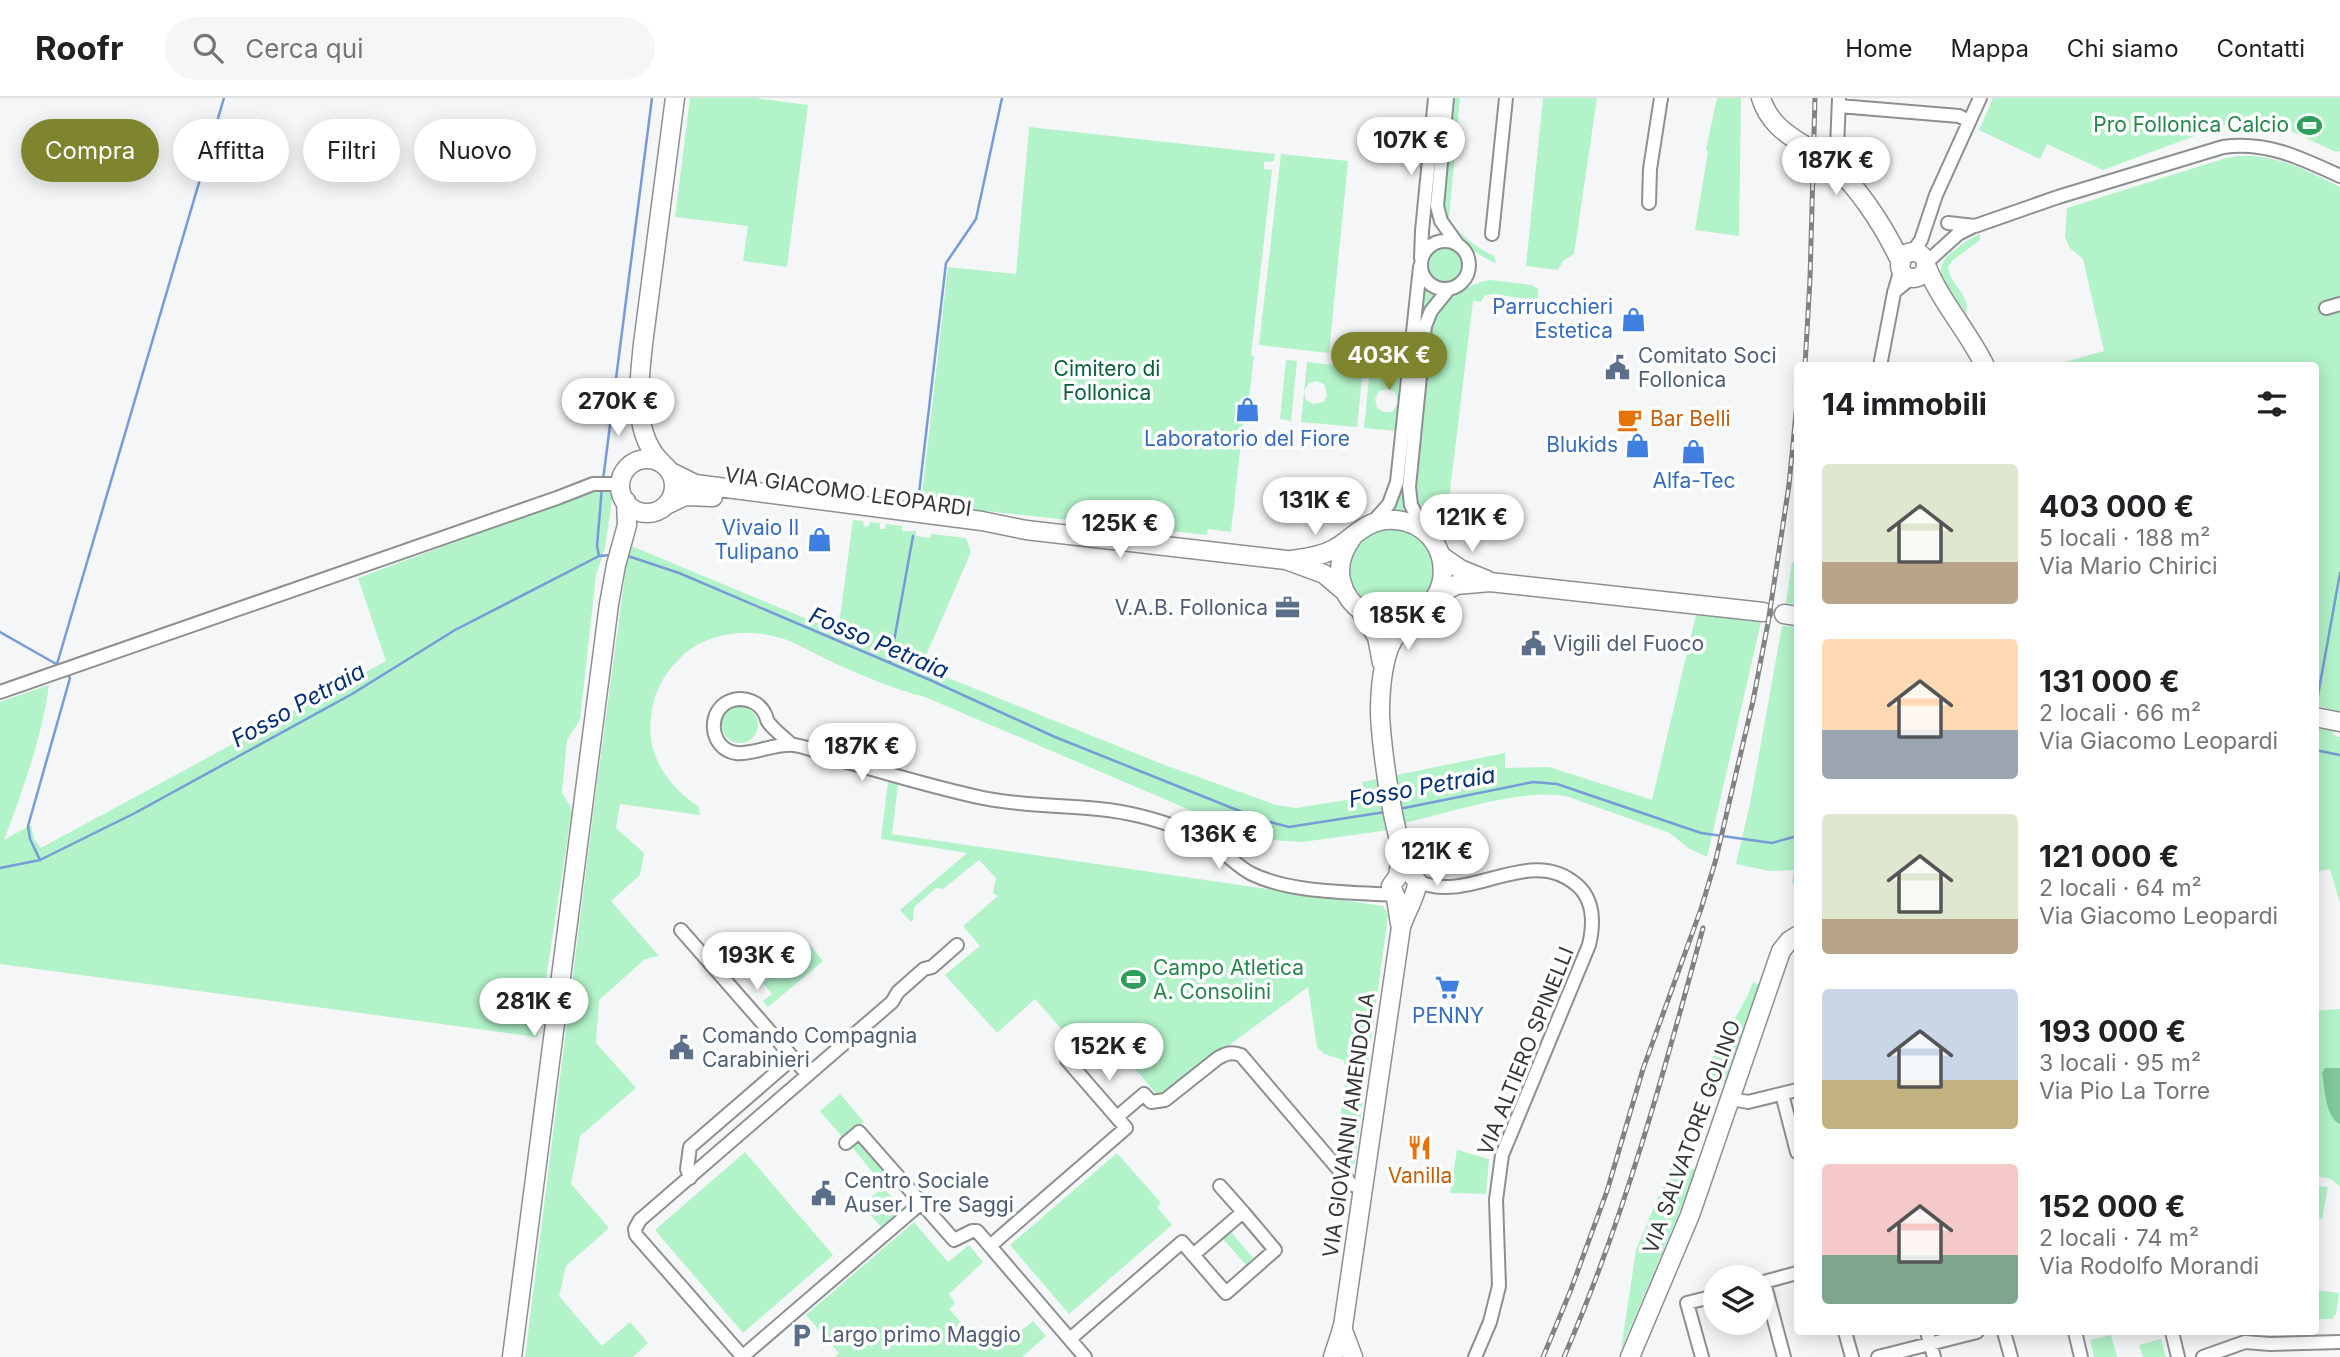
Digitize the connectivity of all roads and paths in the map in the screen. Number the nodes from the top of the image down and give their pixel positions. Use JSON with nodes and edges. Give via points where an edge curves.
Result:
{"nodes":[{"id":1,"x":676,"y":98,"type":"edge"},
{"id":2,"x":1435,"y":98,"type":"edge"},
{"id":3,"x":1447,"y":98,"type":"edge"},
{"id":4,"x":1506,"y":98,"type":"edge"},
{"id":5,"x":1661,"y":98,"type":"edge"},
{"id":6,"x":1761,"y":98,"type":"edge"},
{"id":7,"x":1980,"y":98,"type":"edge"},
{"id":8,"x":1839,"y":102,"type":"edge"},
{"id":9,"x":1969,"y":121,"type":"junction"},
{"id":10,"x":1838,"y":148,"type":"dead end"},
{"id":11,"x":2340,"y":176,"type":"edge"},
{"id":12,"x":1940,"y":187,"type":"junction"},
{"id":13,"x":1649,"y":203,"type":"dead end"},
{"id":14,"x":1945,"y":221,"type":"junction"},
{"id":15,"x":1927,"y":223,"type":"junction"},
{"id":16,"x":1975,"y":226,"type":"junction"},
{"id":17,"x":1492,"y":234,"type":"dead end"},
{"id":18,"x":1950,"y":241,"type":"junction"},
{"id":19,"x":1459,"y":245,"type":"junction"},
{"id":20,"x":1421,"y":262,"type":"junction"},
{"id":21,"x":1913,"y":265,"type":"junction"},
{"id":22,"x":1448,"y":290,"type":"junction"},
{"id":23,"x":2340,"y":304,"type":"edge"},
{"id":24,"x":2326,"y":308,"type":"dead end"},
{"id":25,"x":1881,"y":362,"type":"edge"},
{"id":26,"x":1983,"y":362,"type":"edge"},
{"id":27,"x":640,"y":417,"type":"junction"},
{"id":28,"x":666,"y":468,"type":"junction"},
{"id":29,"x":620,"y":479,"type":"junction"},
{"id":30,"x":626,"y":502,"type":"junction"},
{"id":31,"x":659,"y":509,"type":"junction"},
{"id":32,"x":1369,"y":525,"type":"junction"},
{"id":33,"x":1026,"y":530,"type":"junction"},
{"id":34,"x":1426,"y":532,"type":"junction"},
{"id":35,"x":1352,"y":538,"type":"junction"},
{"id":36,"x":622,"y":543,"type":"junction"},
{"id":37,"x":1441,"y":556,"type":"junction"},
{"id":38,"x":1286,"y":561,"type":"junction"},
{"id":39,"x":1490,"y":582,"type":"junction"},
{"id":40,"x":1344,"y":590,"type":"junction"},
{"id":41,"x":1436,"y":596,"type":"junction"},
{"id":42,"x":1361,"y":612,"type":"junction"},
{"id":43,"x":1763,"y":612,"type":"dead end"},
{"id":44,"x":1412,"y":618,"type":"junction"},
{"id":45,"x":1383,"y":672,"type":"junction"},
{"id":46,"x":0,"y":692,"type":"edge"},
{"id":47,"x":2319,"y":718,"type":"edge"},
{"id":48,"x":2340,"y":722,"type":"edge"},
{"id":49,"x":792,"y":745,"type":"junction"},
{"id":50,"x":1403,"y":886,"type":"junction"},
{"id":51,"x":681,"y":930,"type":"dead end"},
{"id":52,"x":1794,"y":938,"type":"edge"},
{"id":53,"x":957,"y":945,"type":"dead end"},
{"id":54,"x":793,"y":1058,"type":"junction"},
{"id":55,"x":1068,"y":1060,"type":"dead end"},
{"id":56,"x":808,"y":1076,"type":"junction"},
{"id":57,"x":1794,"y":1091,"type":"edge"},
{"id":58,"x":1782,"y":1094,"type":"junction"},
{"id":59,"x":1731,"y":1099,"type":"junction"},
{"id":60,"x":1117,"y":1117,"type":"junction"},
{"id":61,"x":1794,"y":1140,"type":"edge"},
{"id":62,"x":846,"y":1143,"type":"dead end"},
{"id":63,"x":690,"y":1178,"type":"junction"},
{"id":64,"x":1220,"y":1186,"type":"dead end"},
{"id":65,"x":1363,"y":1189,"type":"junction"},
{"id":66,"x":920,"y":1204,"type":"junction"},
{"id":67,"x":1242,"y":1212,"type":"junction"},
{"id":68,"x":990,"y":1246,"type":"junction"},
{"id":69,"x":1193,"y":1255,"type":"junction"},
{"id":70,"x":1794,"y":1274,"type":"edge"},
{"id":71,"x":1773,"y":1279,"type":"edge"},
{"id":72,"x":1703,"y":1299,"type":"edge"},
{"id":73,"x":1773,"y":1320,"type":"edge"},
{"id":74,"x":1846,"y":1335,"type":"edge"},
{"id":75,"x":1953,"y":1335,"type":"edge"},
{"id":76,"x":2005,"y":1335,"type":"edge"},
{"id":77,"x":2076,"y":1335,"type":"edge"},
{"id":78,"x":2173,"y":1335,"type":"edge"},
{"id":79,"x":2243,"y":1337,"type":"edge"},
{"id":80,"x":1929,"y":1338,"type":"edge"},
{"id":81,"x":1070,"y":1339,"type":"junction"},
{"id":82,"x":2340,"y":1342,"type":"edge"},
{"id":83,"x":1342,"y":1353,"type":"edge"},
{"id":84,"x":512,"y":1357,"type":"edge"},
{"id":85,"x":743,"y":1357,"type":"edge"},
{"id":86,"x":1085,"y":1357,"type":"edge"},
{"id":87,"x":1475,"y":1357,"type":"edge"},
{"id":88,"x":1630,"y":1357,"type":"edge"},
{"id":89,"x":1702,"y":1357,"type":"edge"},
{"id":90,"x":1784,"y":1357,"type":"edge"},
{"id":91,"x":1852,"y":1357,"type":"edge"},
{"id":92,"x":1878,"y":1357,"type":"edge"},
{"id":93,"x":1934,"y":1357,"type":"edge"},
{"id":94,"x":2011,"y":1357,"type":"edge"},
{"id":95,"x":2081,"y":1357,"type":"edge"},
{"id":96,"x":2178,"y":1357,"type":"edge"},
{"id":97,"x":2203,"y":1357,"type":"edge"}],
"edges":[{"from":1,"to":27,"type":"main road","via":[[643,344]]},
{"from":2,"to":20,"type":"street"},
{"from":3,"to":19,"type":"street","via":[[1437,206]]},
{"from":4,"to":17,"type":"street"},
{"from":5,"to":13,"type":"street"},
{"from":6,"to":21,"type":"main road","via":[[1775,124],[1845,176]]},
{"from":7,"to":9,"type":"street"},
{"from":8,"to":9,"type":"street","via":[[1959,116]]},
{"from":8,"to":10,"type":"street"},
{"from":9,"to":12,"type":"street"},
{"from":11,"to":16,"type":"street","via":[[2281,150],[2237,145]]},
{"from":12,"to":14,"type":"street","via":[[1938,202]]},
{"from":12,"to":15,"type":"street"},
{"from":14,"to":15,"type":"street"},
{"from":14,"to":16,"type":"street"},
{"from":14,"to":18,"type":"street","via":[[1953,234]]},
{"from":15,"to":21,"type":"street"},
{"from":16,"to":18,"type":"street"},
{"from":18,"to":21,"type":"street"},
{"from":19,"to":20,"type":"street","via":[[1437,242]]},
{"from":19,"to":22,"type":"street","via":[[1467,256],[1468,271],[1460,284]]},
{"from":20,"to":22,"type":"street","via":[[1429,284]]},
{"from":20,"to":32,"type":"street","via":[[1397,482],[1389,504]]},
{"from":21,"to":25,"type":"street","via":[[1894,293]]},
{"from":21,"to":26,"type":"main road","via":[[1940,294]]},
{"from":22,"to":34,"type":"street","via":[[1425,326],[1409,478],[1411,505]]},
{"from":23,"to":24,"type":"street"},
{"from":27,"to":28,"type":"main road","via":[[648,445]]},
{"from":27,"to":29,"type":"main road","via":[[636,448]]},
{"from":28,"to":29,"type":"main road","via":[[643,459]]},
{"from":28,"to":31,"type":"main road","via":[[674,492]]},
{"from":28,"to":33,"type":"main road","name":"VIA GIACOMO LEOPARDI","via":[[695,484]]},
{"from":29,"to":30,"type":"main road"},
{"from":29,"to":46,"type":"street","via":[[593,484]]},
{"from":30,"to":31,"type":"main road","via":[[640,512]]},
{"from":30,"to":36,"type":"main road"},
{"from":31,"to":33,"type":"main road","name":"VIA GIACOMO LEOPARDI","via":[[678,498],[697,495],[982,533]]},
{"from":31,"to":36,"type":"main road","via":[[632,529]]},
{"from":32,"to":34,"type":"main road","via":[[1399,520]]},
{"from":32,"to":35,"type":"main road","name":"VIA GIACOMO LEOPARDI"},
{"from":33,"to":38,"type":"main road","name":"VIA GIACOMO LEOPARDI"},
{"from":34,"to":37,"type":"main road"},
{"from":35,"to":38,"type":"main road","name":"VIA GIACOMO LEOPARDI","via":[[1321,555]]},
{"from":35,"to":40,"type":"main road","via":[[1341,563]]},
{"from":36,"to":84,"type":"main road"},
{"from":37,"to":39,"type":"main road"},
{"from":37,"to":41,"type":"main road","via":[[1443,576]]},
{"from":38,"to":40,"type":"main road","name":"VIA GIACOMO LEOPARDI","via":[[1324,574]]},
{"from":39,"to":41,"type":"main road","via":[[1457,586]]},
{"from":39,"to":43,"type":"main road"},
{"from":40,"to":42,"type":"main road","name":"VIA GIACOMO LEOPARDI"},
{"from":41,"to":44,"type":"main road"},
{"from":42,"to":44,"type":"main road","via":[[1384,622]]},
{"from":42,"to":45,"type":"main road","via":[[1377,637]]},
{"from":44,"to":45,"type":"main road","via":[[1392,641]]},
{"from":45,"to":50,"type":"main road","via":[[1381,723],[1402,852]]},
{"from":47,"to":48,"type":"main road"},
{"from":49,"to":49,"type":"street","via":[[752,701],[735,699],[720,708],[713,723],[717,740],[730,751],[747,753]]},
{"from":49,"to":50,"type":"street","via":[[988,799],[1139,816],[1200,838],[1266,879],[1368,895]]},
{"from":50,"to":65,"type":"main road","name":"VIA GIOVANNI AMENDOLA","via":[[1401,928]]},
{"from":50,"to":87,"type":"street","name":"VIA ALTIERO SPINELLI","via":[[1461,887],[1536,869],[1554,871],[1582,889],[1592,916],[1589,945],[1502,1155],[1496,1200],[1499,1286]]},
{"from":51,"to":54,"type":"street"},
{"from":52,"to":59,"type":"main road","name":"VIA SALVATORE GOLINO","via":[[1781,951]]},
{"from":53,"to":56,"type":"street","via":[[924,969]]},
{"from":54,"to":56,"type":"street"},
{"from":54,"to":63,"type":"street","via":[[690,1147]]},
{"from":55,"to":60,"type":"street"},
{"from":56,"to":63,"type":"street"},
{"from":57,"to":58,"type":"street"},
{"from":58,"to":59,"type":"street","via":[[1748,1102]]},
{"from":58,"to":61,"type":"street"},
{"from":59,"to":88,"type":"main road","name":"VIA SALVATORE GOLINO","via":[[1690,1215]]},
{"from":60,"to":65,"type":"street","via":[[1144,1094],[1151,1102],[1165,1100],[1218,1058],[1236,1053],[1351,1184]]},
{"from":60,"to":68,"type":"street","via":[[1126,1128]]},
{"from":62,"to":66,"type":"street","via":[[859,1132]]},
{"from":63,"to":85,"type":"street","via":[[640,1220],[636,1235]]},
{"from":64,"to":67,"type":"street"},
{"from":65,"to":83,"type":"main road","name":"VIA GIOVANNI AMENDOLA"},
{"from":66,"to":68,"type":"street","via":[[954,1240],[977,1231]]},
{"from":66,"to":85,"type":"street"},
{"from":67,"to":69,"type":"street"},
{"from":67,"to":69,"type":"street","via":[[1275,1250],[1226,1293]]},
{"from":68,"to":81,"type":"street"},
{"from":69,"to":81,"type":"street","via":[[1182,1242]]},
{"from":70,"to":71,"type":"street"},
{"from":72,"to":89,"type":"street","via":[[1688,1303]]},
{"from":73,"to":90,"type":"street"},
{"from":74,"to":91,"type":"street"},
{"from":75,"to":80,"type":"street"},
{"from":76,"to":94,"type":"street"},
{"from":77,"to":95,"type":"street"},
{"from":78,"to":96,"type":"street"},
{"from":79,"to":82,"type":"street","via":[[2270,1344]]},
{"from":79,"to":97,"type":"street"},
{"from":80,"to":92,"type":"street"},
{"from":80,"to":93,"type":"street"},
{"from":81,"to":86,"type":"street"}]}
